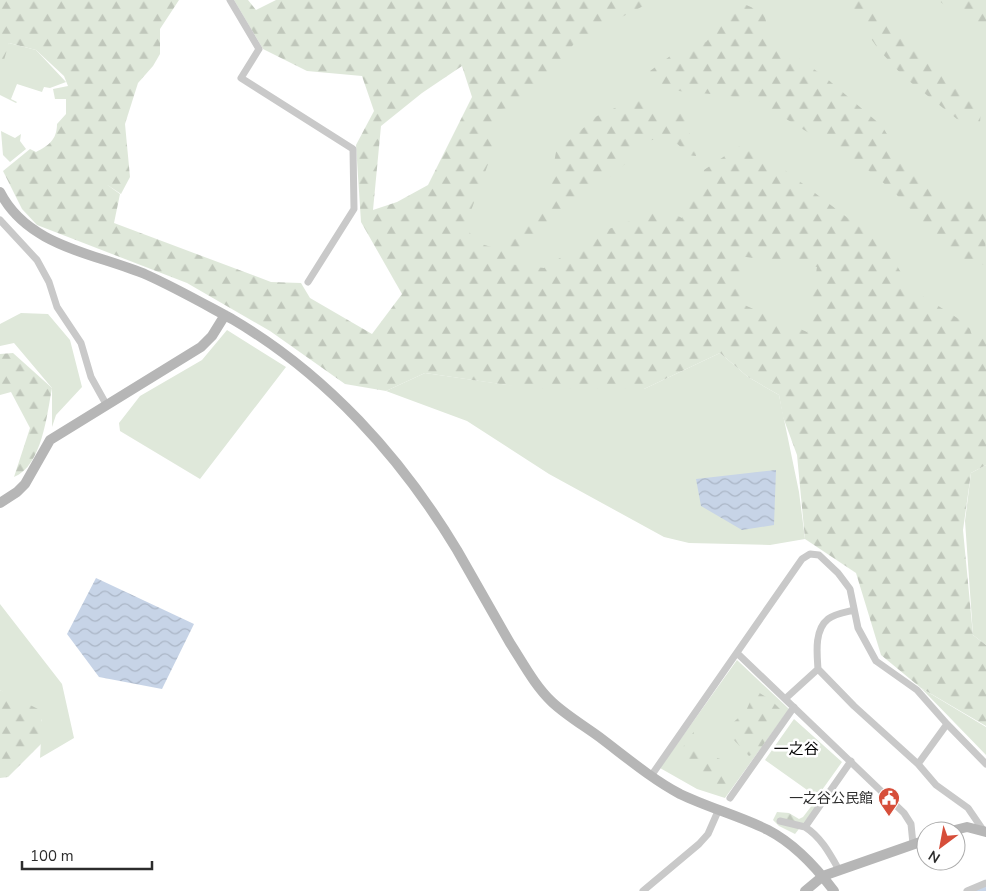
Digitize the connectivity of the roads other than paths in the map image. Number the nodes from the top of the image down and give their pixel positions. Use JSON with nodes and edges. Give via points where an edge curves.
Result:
{"nodes":[{"id":1,"x":230,"y":0,"type":"edge"},
{"id":2,"x":0,"y":192,"type":"edge"},
{"id":3,"x":0,"y":220,"type":"edge"},
{"id":4,"x":308,"y":282,"type":"dead end"},
{"id":5,"x":225,"y":315,"type":"junction"},
{"id":6,"x":106,"y":404,"type":"junction"},
{"id":7,"x":0,"y":503,"type":"edge"},
{"id":8,"x":854,"y":610,"type":"junction"},
{"id":9,"x":738,"y":653,"type":"junction"},
{"id":10,"x":818,"y":669,"type":"junction"},
{"id":11,"x":785,"y":698,"type":"junction"},
{"id":12,"x":794,"y":707,"type":"junction"},
{"id":13,"x":947,"y":724,"type":"junction"},
{"id":14,"x":851,"y":762,"type":"junction"},
{"id":15,"x":918,"y":764,"type":"junction"},
{"id":16,"x":986,"y":764,"type":"edge"},
{"id":17,"x":651,"y":776,"type":"junction"},
{"id":18,"x":730,"y":798,"type":"dead end"},
{"id":19,"x":719,"y":809,"type":"junction"},
{"id":20,"x":780,"y":821,"type":"dead end"},
{"id":21,"x":805,"y":827,"type":"junction"},
{"id":22,"x":966,"y":827,"type":"edge"},
{"id":23,"x":984,"y":831,"type":"edge"},
{"id":24,"x":914,"y":844,"type":"joint"},
{"id":25,"x":839,"y":870,"type":"junction"},
{"id":26,"x":823,"y":876,"type":"junction"},
{"id":27,"x":986,"y":883,"type":"edge"},
{"id":28,"x":643,"y":891,"type":"edge"},
{"id":29,"x":804,"y":891,"type":"edge"},
{"id":30,"x":834,"y":891,"type":"edge"},
{"id":31,"x":967,"y":891,"type":"edge"}],
"edges":[{"from":1,"to":4,"type":"street","via":[[259,49],[240,78],[353,149],[354,210]]},
{"from":2,"to":5,"type":"street","via":[[19,219],[39,234],[148,276]]},
{"from":3,"to":6,"type":"street","via":[[41,268],[57,307],[81,343],[91,377]]},
{"from":5,"to":6,"type":"street","via":[[212,336],[201,346]]},
{"from":5,"to":17,"type":"street","via":[[293,358],[347,408],[430,508],[526,668],[552,702]]},
{"from":6,"to":7,"type":"street","via":[[50,440],[25,484]]},
{"from":8,"to":9,"type":"street","via":[[850,589],[838,573],[819,555],[810,554],[802,559]]},
{"from":8,"to":10,"type":"street","via":[[828,619],[820,630]]},
{"from":8,"to":13,"type":"street","via":[[858,628],[876,661],[917,690]]},
{"from":9,"to":11,"type":"street"},
{"from":9,"to":17,"type":"street"},
{"from":10,"to":11,"type":"street"},
{"from":10,"to":15,"type":"street"},
{"from":11,"to":12,"type":"street"},
{"from":12,"to":14,"type":"street"},
{"from":12,"to":18,"type":"street"},
{"from":13,"to":15,"type":"street"},
{"from":13,"to":16,"type":"street"},
{"from":14,"to":21,"type":"street"},
{"from":14,"to":24,"type":"street","via":[[904,813],[911,824]]},
{"from":15,"to":23,"type":"street","via":[[936,785],[968,808]]},
{"from":17,"to":19,"type":"street","via":[[677,792]]},
{"from":19,"to":26,"type":"street","via":[[770,831]]},
{"from":19,"to":28,"type":"street","via":[[708,834],[699,844]]},
{"from":20,"to":21,"type":"street"},
{"from":21,"to":25,"type":"street","via":[[823,844]]},
{"from":22,"to":23,"type":"street"},
{"from":24,"to":25,"type":"street"},
{"from":25,"to":26,"type":"street"},
{"from":26,"to":29,"type":"street"},
{"from":26,"to":30,"type":"street"},
{"from":27,"to":31,"type":"street"}]}
